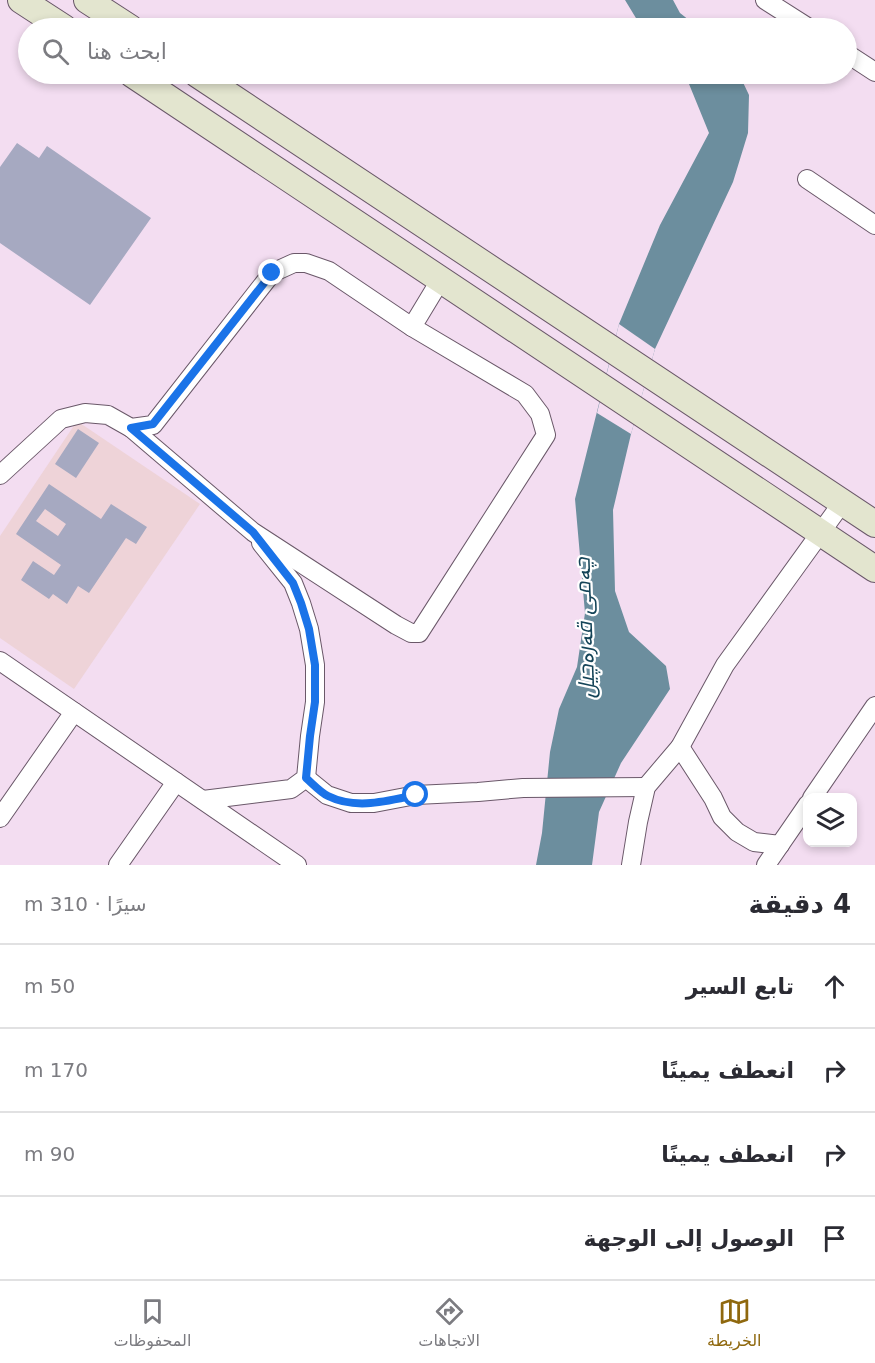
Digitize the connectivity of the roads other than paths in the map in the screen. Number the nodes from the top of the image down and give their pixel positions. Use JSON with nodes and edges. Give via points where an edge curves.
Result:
{"nodes":[{"id":1,"x":21,"y":0,"type":"edge"},
{"id":2,"x":87,"y":0,"type":"edge"},
{"id":3,"x":765,"y":0,"type":"edge"},
{"id":4,"x":49,"y":18,"type":"edge"},
{"id":5,"x":115,"y":18,"type":"edge"},
{"id":6,"x":793,"y":18,"type":"edge"},
{"id":7,"x":857,"y":60,"type":"edge"},
{"id":8,"x":875,"y":72,"type":"edge"},
{"id":9,"x":147,"y":84,"type":"edge"},
{"id":10,"x":212,"y":84,"type":"edge"},
{"id":11,"x":807,"y":178,"type":"dead end"},
{"id":12,"x":875,"y":225,"type":"edge"},
{"id":13,"x":441,"y":279,"type":"junction"},
{"id":14,"x":412,"y":327,"type":"junction"},
{"id":15,"x":131,"y":428,"type":"junction"},
{"id":16,"x":0,"y":475,"type":"edge"},
{"id":17,"x":842,"y":503,"type":"junction"},
{"id":18,"x":875,"y":524,"type":"edge"},
{"id":19,"x":253,"y":532,"type":"junction"},
{"id":20,"x":821,"y":532,"type":"junction"},
{"id":21,"x":875,"y":569,"type":"edge"},
{"id":22,"x":0,"y":661,"type":"edge"},
{"id":23,"x":875,"y":706,"type":"edge"},
{"id":24,"x":74,"y":712,"type":"junction"},
{"id":25,"x":680,"y":747,"type":"junction"},
{"id":26,"x":306,"y":778,"type":"junction"},
{"id":27,"x":176,"y":782,"type":"junction"},
{"id":28,"x":646,"y":787,"type":"junction"},
{"id":29,"x":815,"y":793,"type":"edge"},
{"id":30,"x":203,"y":801,"type":"junction"},
{"id":31,"x":803,"y":810,"type":"edge"},
{"id":32,"x":0,"y":818,"type":"edge"},
{"id":33,"x":780,"y":845,"type":"junction"},
{"id":34,"x":277,"y":860,"type":"edge"},
{"id":35,"x":118,"y":865,"type":"edge"},
{"id":36,"x":297,"y":865,"type":"edge"},
{"id":37,"x":631,"y":865,"type":"edge"},
{"id":38,"x":766,"y":865,"type":"edge"}],
"edges":[{"from":1,"to":4,"type":"main road"},
{"from":2,"to":5,"type":"main road"},
{"from":3,"to":6,"type":"street"},
{"from":7,"to":8,"type":"street"},
{"from":9,"to":13,"type":"main road"},
{"from":10,"to":17,"type":"main road"},
{"from":11,"to":12,"type":"street"},
{"from":13,"to":14,"type":"street"},
{"from":13,"to":20,"type":"main road"},
{"from":14,"to":15,"type":"street","via":[[329,271],[294,263],[272,273],[153,424]]},
{"from":14,"to":19,"type":"street","via":[[525,394],[540,414],[546,435],[419,633],[396,625]]},
{"from":15,"to":16,"type":"street","via":[[108,415],[85,413],[61,419]]},
{"from":15,"to":19,"type":"street"},
{"from":17,"to":18,"type":"main road"},
{"from":17,"to":20,"type":"street"},
{"from":19,"to":26,"type":"street","via":[[293,583],[309,629],[315,665],[315,702]]},
{"from":20,"to":21,"type":"main road"},
{"from":20,"to":25,"type":"street","via":[[725,665]]},
{"from":22,"to":24,"type":"street"},
{"from":23,"to":29,"type":"street"},
{"from":24,"to":27,"type":"street"},
{"from":24,"to":32,"type":"street"},
{"from":25,"to":28,"type":"street"},
{"from":25,"to":33,"type":"street","via":[[722,817],[754,842]]},
{"from":26,"to":28,"type":"street","via":[[327,795],[351,803],[523,788]]},
{"from":26,"to":30,"type":"street","via":[[291,789]]},
{"from":27,"to":30,"type":"street"},
{"from":27,"to":35,"type":"street"},
{"from":28,"to":37,"type":"street"},
{"from":30,"to":34,"type":"street"},
{"from":31,"to":33,"type":"street"},
{"from":33,"to":38,"type":"street"},
{"from":34,"to":36,"type":"street"}]}
